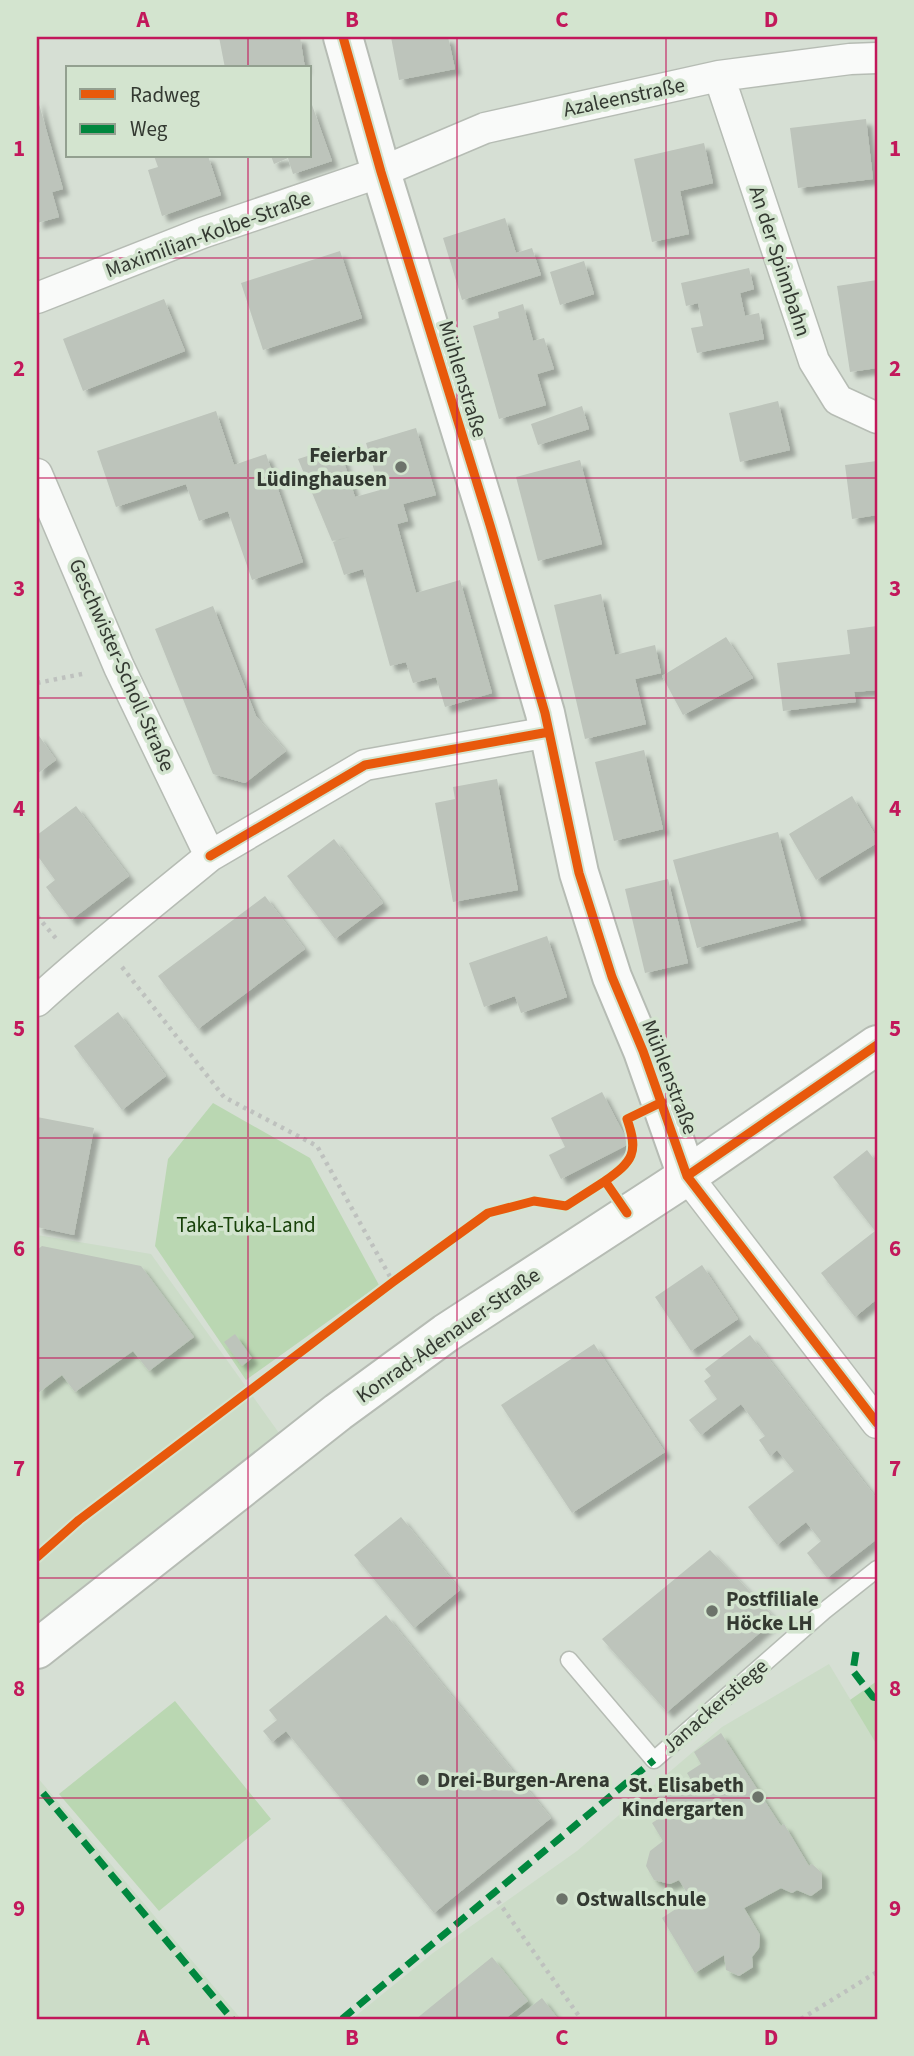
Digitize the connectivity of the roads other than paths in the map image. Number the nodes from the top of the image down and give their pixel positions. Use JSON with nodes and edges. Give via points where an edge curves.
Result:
{"nodes":[{"id":1,"x":343,"y":37,"type":"edge"},
{"id":2,"x":877,"y":58,"type":"edge"},
{"id":3,"x":719,"y":76,"type":"junction"},
{"id":4,"x":381,"y":172,"type":"junction"},
{"id":5,"x":37,"y":298,"type":"edge"},
{"id":6,"x":877,"y":418,"type":"edge"},
{"id":7,"x":37,"y":474,"type":"edge"},
{"id":8,"x":549,"y":732,"type":"junction"},
{"id":9,"x":210,"y":856,"type":"junction"},
{"id":10,"x":37,"y":1001,"type":"edge"},
{"id":11,"x":877,"y":1045,"type":"edge"},
{"id":12,"x":687,"y":1175,"type":"junction"},
{"id":13,"x":877,"y":1423,"type":"edge"},
{"id":14,"x":877,"y":1569,"type":"edge"},
{"id":15,"x":37,"y":1649,"type":"edge"},
{"id":16,"x":569,"y":1660,"type":"dead end"}],
"edges":[{"from":1,"to":4,"type":"street","name":"Mühlenstraße"},
{"from":2,"to":3,"type":"street","name":"Azaleenstraße"},
{"from":3,"to":4,"type":"street","name":"Azaleenstraße","via":[[485,128]]},
{"from":3,"to":6,"type":"street","name":"An der Spinnbahn","via":[[814,361],[838,400]]},
{"from":4,"to":5,"type":"street","name":"Maximilian-Kolbe-Straße","via":[[202,233]]},
{"from":4,"to":8,"type":"street","name":"Mühlenstraße"},
{"from":7,"to":9,"type":"street","name":"Geschwister-Scholl-Straße","via":[[119,667]]},
{"from":8,"to":9,"type":"street","via":[[365,765]]},
{"from":8,"to":12,"type":"street","name":"Mühlenstraße","via":[[579,873],[612,977]]},
{"from":9,"to":10,"type":"street"},
{"from":11,"to":12,"type":"street","name":"Konrad-Adenauer-Straße"},
{"from":12,"to":13,"type":"street","name":"Mühlenstraße"},
{"from":12,"to":15,"type":"street","name":"Konrad-Adenauer-Straße","via":[[338,1412]]},
{"from":14,"to":16,"type":"lane","name":"Janackerstiege","via":[[654,1760]]}]}
